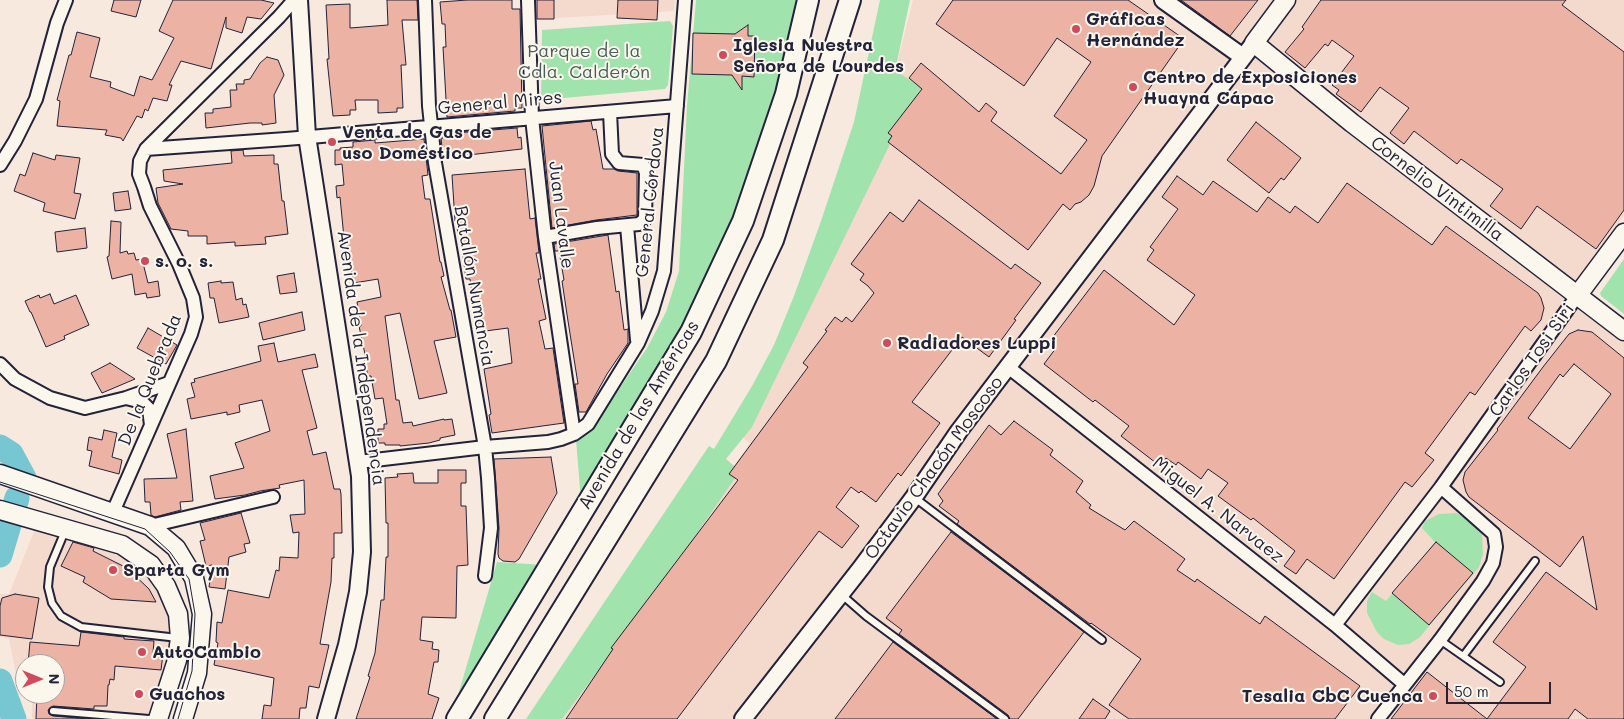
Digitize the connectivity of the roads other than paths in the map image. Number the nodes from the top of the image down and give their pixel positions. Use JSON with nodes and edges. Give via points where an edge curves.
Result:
{"nodes":[{"id":1,"x":66,"y":0,"type":"edge"},
{"id":2,"x":294,"y":0,"type":"edge"},
{"id":3,"x":299,"y":0,"type":"edge"},
{"id":4,"x":425,"y":0,"type":"edge"},
{"id":5,"x":528,"y":0,"type":"edge"},
{"id":6,"x":685,"y":0,"type":"edge"},
{"id":7,"x":808,"y":0,"type":"edge"},
{"id":8,"x":820,"y":0,"type":"edge"},
{"id":9,"x":840,"y":0,"type":"edge"},
{"id":10,"x":850,"y":0,"type":"edge"},
{"id":11,"x":1164,"y":0,"type":"edge"},
{"id":12,"x":1286,"y":0,"type":"edge"},
{"id":13,"x":1254,"y":43,"type":"junction"},
{"id":14,"x":1244,"y":57,"type":"junction"},
{"id":15,"x":786,"y":94,"type":"junction"},
{"id":16,"x":677,"y":106,"type":"junction"},
{"id":17,"x":610,"y":112,"type":"junction"},
{"id":18,"x":814,"y":112,"type":"junction"},
{"id":19,"x":532,"y":118,"type":"junction"},
{"id":20,"x":431,"y":126,"type":"junction"},
{"id":21,"x":307,"y":136,"type":"junction"},
{"id":22,"x":146,"y":148,"type":"junction"},
{"id":23,"x":0,"y":165,"type":"edge"},
{"id":24,"x":628,"y":226,"type":"junction"},
{"id":25,"x":1624,"y":233,"type":"edge"},
{"id":26,"x":545,"y":237,"type":"junction"},
{"id":27,"x":1577,"y":296,"type":"junction"},
{"id":28,"x":1624,"y":331,"type":"edge"},
{"id":29,"x":638,"y":343,"type":"junction"},
{"id":30,"x":0,"y":364,"type":"edge"},
{"id":31,"x":1008,"y":367,"type":"junction"},
{"id":32,"x":169,"y":382,"type":"junction"},
{"id":33,"x":126,"y":398,"type":"junction"},
{"id":34,"x":151,"y":426,"type":"junction"},
{"id":35,"x":574,"y":434,"type":"junction"},
{"id":36,"x":485,"y":447,"type":"junction"},
{"id":37,"x":358,"y":462,"type":"junction"},
{"id":38,"x":0,"y":474,"type":"edge"},
{"id":39,"x":1441,"y":487,"type":"junction"},
{"id":40,"x":273,"y":497,"type":"dead end"},
{"id":41,"x":914,"y":497,"type":"junction"},
{"id":42,"x":0,"y":510,"type":"edge"},
{"id":43,"x":113,"y":512,"type":"junction"},
{"id":44,"x":150,"y":526,"type":"junction"},
{"id":45,"x":62,"y":529,"type":"junction"},
{"id":46,"x":1535,"y":560,"type":"dead end"},
{"id":47,"x":485,"y":576,"type":"dead end"},
{"id":48,"x":841,"y":594,"type":"junction"},
{"id":49,"x":1335,"y":625,"type":"junction"},
{"id":50,"x":180,"y":638,"type":"junction"},
{"id":51,"x":1102,"y":640,"type":"dead end"},
{"id":52,"x":1440,"y":640,"type":"junction"},
{"id":53,"x":1464,"y":655,"type":"junction"},
{"id":54,"x":1500,"y":682,"type":"dead end"},
{"id":55,"x":1404,"y":684,"type":"junction"},
{"id":56,"x":53,"y":711,"type":"dead end"},
{"id":57,"x":107,"y":717,"type":"edge"},
{"id":58,"x":158,"y":718,"type":"edge"},
{"id":59,"x":183,"y":719,"type":"edge"},
{"id":60,"x":326,"y":719,"type":"edge"},
{"id":61,"x":457,"y":719,"type":"edge"},
{"id":62,"x":496,"y":719,"type":"edge"},
{"id":63,"x":744,"y":719,"type":"edge"},
{"id":64,"x":1005,"y":719,"type":"edge"},
{"id":65,"x":1378,"y":719,"type":"edge"}],
"edges":[{"from":1,"to":23,"type":"street","via":[[36,99]]},
{"from":2,"to":22,"type":"street","name":"De la Quebrada"},
{"from":3,"to":21,"type":"street","name":"Avenida de la Independencia"},
{"from":4,"to":20,"type":"street","name":"Batallón Numancia"},
{"from":5,"to":19,"type":"street","name":"Juan Lavalle"},
{"from":6,"to":16,"type":"street","name":"General Córdova"},
{"from":7,"to":15,"type":"main road","name":"Avenida de las Américas"},
{"from":8,"to":15,"type":"main road","name":"Avenida de las Américas"},
{"from":9,"to":18,"type":"main road","name":"Avenida de las Américas"},
{"from":10,"to":18,"type":"main road","name":"Avenida de las Américas"},
{"from":11,"to":14,"type":"street"},
{"from":12,"to":13,"type":"main road","name":"Octavio Chacón Moscoso"},
{"from":13,"to":14,"type":"street","name":"Octavio Chacón Moscoso"},
{"from":13,"to":27,"type":"main road","name":"Cornelio Vintimilla","via":[[1352,123]]},
{"from":14,"to":31,"type":"street","name":"Octavio Chacón Moscoso"},
{"from":15,"to":61,"type":"main road","name":"Avenida de las Américas","via":[[743,221],[691,332]]},
{"from":16,"to":17,"type":"street","name":"General Mires"},
{"from":16,"to":29,"type":"street","name":"General Córdova","via":[[664,271]]},
{"from":17,"to":19,"type":"street","name":"General Mires"},
{"from":17,"to":24,"type":"street","via":[[612,154],[619,163],[643,165],[646,173],[645,219]]},
{"from":18,"to":62,"type":"main road","name":"Avenida de las Américas","via":[[773,240],[716,362]]},
{"from":19,"to":20,"type":"street","name":"General Mires"},
{"from":19,"to":26,"type":"street","name":"Juan Lavalle"},
{"from":20,"to":21,"type":"street","name":"General Mires"},
{"from":20,"to":36,"type":"street","name":"Batallón Numancia"},
{"from":21,"to":22,"type":"street","name":"General Mires"},
{"from":21,"to":37,"type":"street","name":"Avenida de la Independencia"},
{"from":22,"to":32,"type":"street","name":"De la Quebrada","via":[[139,174],[150,206],[193,298],[196,317]]},
{"from":24,"to":26,"type":"street"},
{"from":24,"to":29,"type":"street"},
{"from":25,"to":27,"type":"main road","name":"Carlos Tosi Siri"},
{"from":26,"to":35,"type":"street","name":"Juan Lavalle"},
{"from":27,"to":28,"type":"main road","name":"Cornelio Vintimilla"},
{"from":27,"to":39,"type":"street","name":"Carlos Tosi Siri"},
{"from":29,"to":35,"type":"street","name":"General Córdova","via":[[588,424]]},
{"from":30,"to":33,"type":"street","via":[[14,380],[59,401],[85,408]]},
{"from":31,"to":41,"type":"street","name":"Octavio Chacón Moscoso"},
{"from":31,"to":49,"type":"street","name":"Miguel A. Narvaez"},
{"from":32,"to":33,"type":"street"},
{"from":32,"to":34,"type":"street","name":"De la Quebrada"},
{"from":33,"to":34,"type":"street","via":[[142,402],[149,409]]},
{"from":34,"to":43,"type":"street","name":"De la Quebrada"},
{"from":35,"to":36,"type":"street","name":"General Córdova","via":[[548,442]]},
{"from":36,"to":37,"type":"street","name":"General Córdova"},
{"from":36,"to":47,"type":"street","name":"Batallón Numancia","via":[[490,528]]},
{"from":37,"to":60,"type":"street","name":"Avenida de la Independencia","via":[[362,552],[358,592]]},
{"from":38,"to":43,"type":"main road"},
{"from":39,"to":49,"type":"street","name":"Carlos Tosi Siri"},
{"from":39,"to":52,"type":"street","via":[[1494,534],[1496,547],[1493,563],[1483,581]]},
{"from":40,"to":44,"type":"street"},
{"from":41,"to":48,"type":"street","name":"Octavio Chacón Moscoso"},
{"from":41,"to":51,"type":"lane"},
{"from":42,"to":45,"type":"main road"},
{"from":43,"to":44,"type":"main road"},
{"from":44,"to":59,"type":"main road","via":[[176,548],[194,578],[202,614],[197,673]]},
{"from":45,"to":50,"type":"main road","via":[[122,545],[151,565],[166,586],[178,614]]},
{"from":45,"to":50,"type":"lane","via":[[50,567],[48,588],[52,603],[61,616],[81,627]]},
{"from":46,"to":53,"type":"lane"},
{"from":48,"to":63,"type":"street","name":"Octavio Chacón Moscoso"},
{"from":48,"to":64,"type":"lane"},
{"from":49,"to":55,"type":"street","name":"Miguel A. Narvaez"},
{"from":50,"to":58,"type":"main road","via":[[177,660]]},
{"from":52,"to":53,"type":"lane"},
{"from":52,"to":55,"type":"street"},
{"from":53,"to":54,"type":"lane"},
{"from":55,"to":65,"type":"street"},
{"from":56,"to":57,"type":"lane"},
{"from":57,"to":58,"type":"lane"}]}
